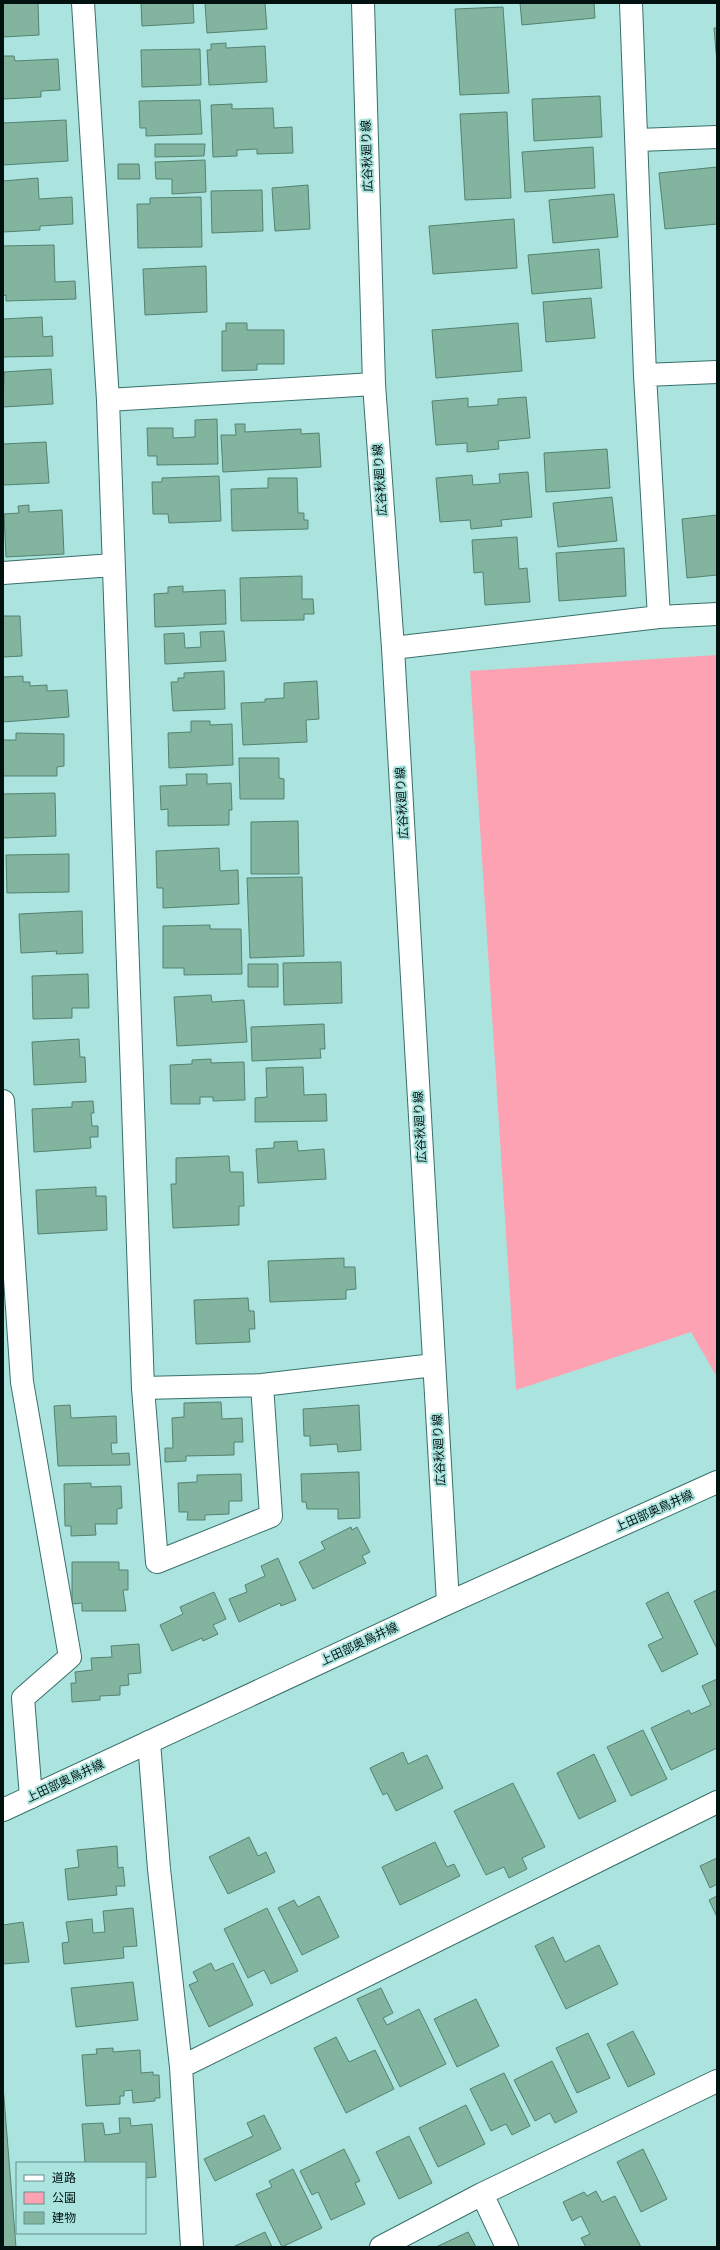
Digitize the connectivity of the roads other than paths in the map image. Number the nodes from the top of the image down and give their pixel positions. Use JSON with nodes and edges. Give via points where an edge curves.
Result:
{"nodes":[{"id":1,"x":84,"y":3,"type":"edge"},
{"id":2,"x":362,"y":3,"type":"edge"},
{"id":3,"x":631,"y":3,"type":"edge"},
{"id":4,"x":717,"y":137,"type":"edge"},
{"id":5,"x":638,"y":140,"type":"junction"},
{"id":6,"x":717,"y":372,"type":"edge"},
{"id":7,"x":645,"y":375,"type":"junction"},
{"id":8,"x":374,"y":384,"type":"junction"},
{"id":9,"x":108,"y":400,"type":"junction"},
{"id":10,"x":113,"y":565,"type":"junction"},
{"id":11,"x":3,"y":573,"type":"edge"},
{"id":12,"x":717,"y":614,"type":"edge"},
{"id":13,"x":659,"y":617,"type":"junction"},
{"id":14,"x":393,"y":648,"type":"junction"},
{"id":15,"x":3,"y":1101,"type":"edge"},
{"id":16,"x":434,"y":1365,"type":"junction"},
{"id":17,"x":262,"y":1386,"type":"junction"},
{"id":18,"x":143,"y":1388,"type":"junction"},
{"id":19,"x":717,"y":1482,"type":"edge"},
{"id":20,"x":448,"y":1603,"type":"junction"},
{"id":21,"x":149,"y":1742,"type":"junction"},
{"id":22,"x":31,"y":1797,"type":"junction"},
{"id":23,"x":717,"y":1802,"type":"edge"},
{"id":24,"x":3,"y":1810,"type":"edge"},
{"id":25,"x":181,"y":2067,"type":"junction"},
{"id":26,"x":717,"y":2081,"type":"edge"},
{"id":27,"x":482,"y":2194,"type":"junction"},
{"id":28,"x":192,"y":2247,"type":"edge"},
{"id":29,"x":381,"y":2247,"type":"edge"},
{"id":30,"x":507,"y":2247,"type":"edge"}],
"edges":[{"from":1,"to":9,"type":"street"},
{"from":2,"to":8,"type":"street","name":"広谷秋廻り線"},
{"from":3,"to":5,"type":"street"},
{"from":4,"to":5,"type":"street"},
{"from":5,"to":7,"type":"street"},
{"from":6,"to":7,"type":"street"},
{"from":7,"to":13,"type":"street"},
{"from":8,"to":9,"type":"street"},
{"from":8,"to":14,"type":"street","name":"広谷秋廻り線"},
{"from":9,"to":10,"type":"street"},
{"from":10,"to":11,"type":"street"},
{"from":10,"to":18,"type":"street"},
{"from":12,"to":13,"type":"street"},
{"from":13,"to":14,"type":"street"},
{"from":14,"to":16,"type":"street","name":"広谷秋廻り線"},
{"from":15,"to":22,"type":"street","via":[[22,1382],[70,1657],[23,1698]]},
{"from":16,"to":17,"type":"street"},
{"from":16,"to":20,"type":"street","name":"広谷秋廻り線"},
{"from":17,"to":18,"type":"street"},
{"from":17,"to":18,"type":"street","via":[[271,1516],[158,1562]]},
{"from":19,"to":20,"type":"street","name":"上田部奥鳥井線"},
{"from":20,"to":21,"type":"street","name":"上田部奥鳥井線"},
{"from":21,"to":22,"type":"street","name":"上田部奥鳥井線"},
{"from":21,"to":25,"type":"street","via":[[159,1869]]},
{"from":22,"to":24,"type":"street","name":"上田部奥鳥井線"},
{"from":23,"to":25,"type":"street"},
{"from":25,"to":28,"type":"street"},
{"from":26,"to":27,"type":"street"},
{"from":27,"to":29,"type":"street"},
{"from":27,"to":30,"type":"street"}]}
